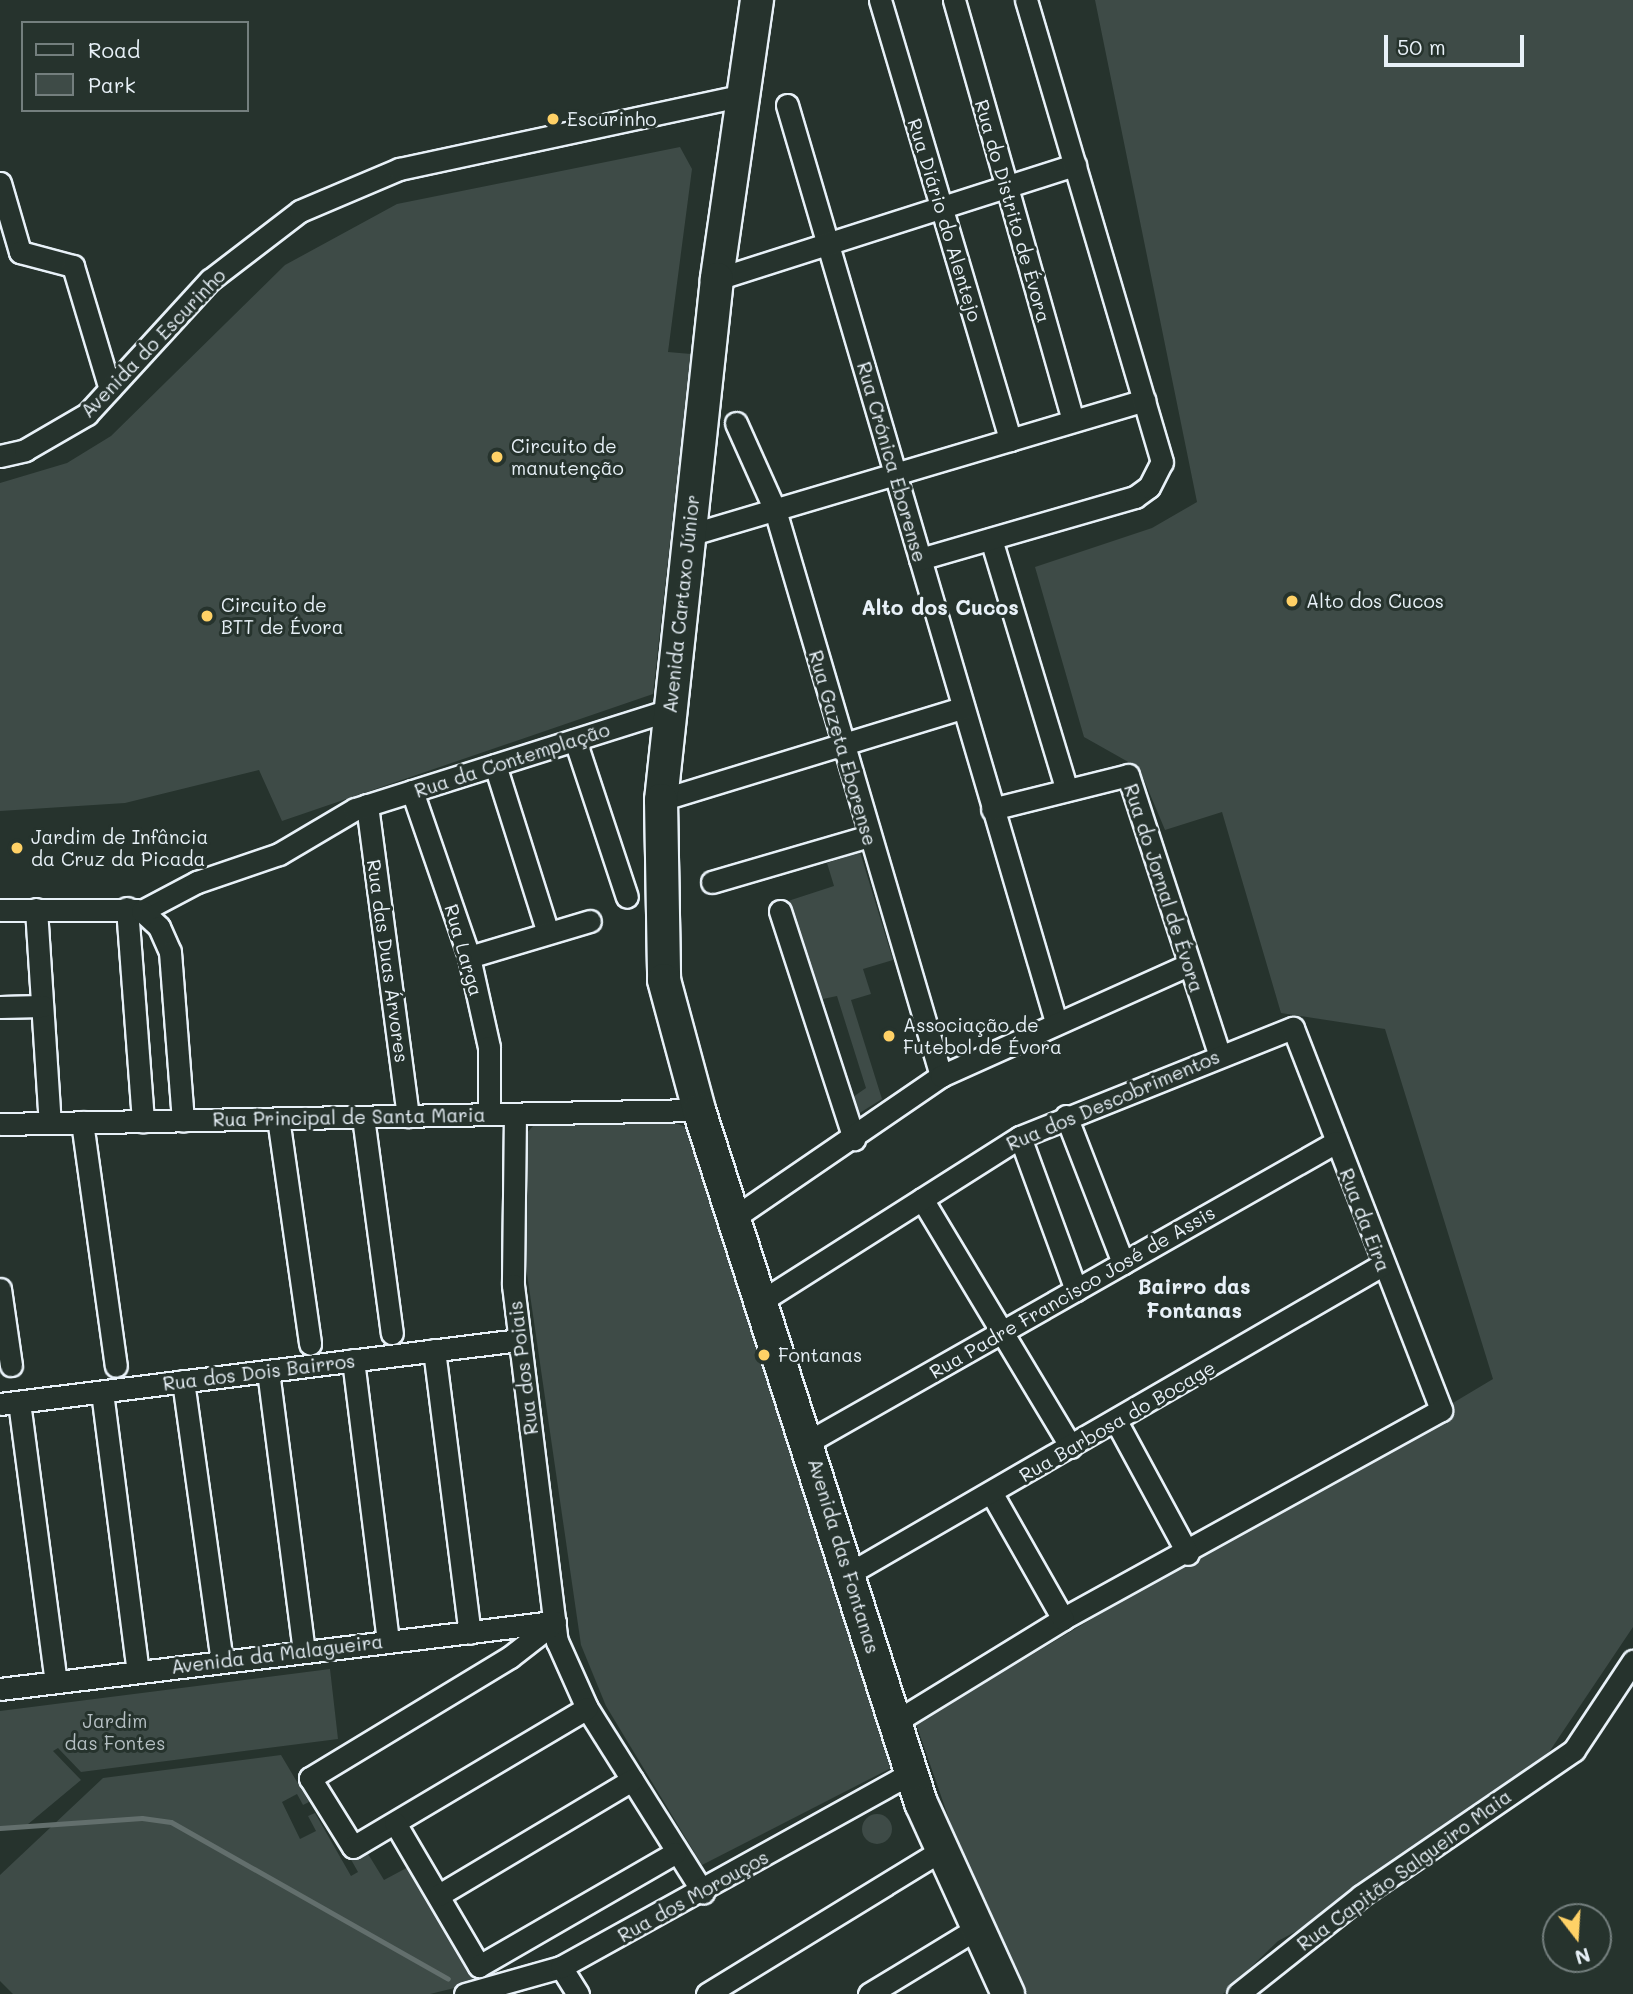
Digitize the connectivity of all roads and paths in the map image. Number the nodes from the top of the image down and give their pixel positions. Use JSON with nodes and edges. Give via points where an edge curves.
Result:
{"nodes":[{"id":1,"x":757,"y":0,"type":"edge"},
{"id":2,"x":880,"y":0,"type":"edge"},
{"id":3,"x":954,"y":0,"type":"edge"},
{"id":4,"x":1026,"y":0,"type":"edge"},
{"id":5,"x":743,"y":96,"type":"junction"},
{"id":6,"x":787,"y":105,"type":"dead end"},
{"id":7,"x":1074,"y":165,"type":"junction"},
{"id":8,"x":0,"y":183,"type":"edge"},
{"id":9,"x":1006,"y":192,"type":"junction"},
{"id":10,"x":942,"y":211,"type":"junction"},
{"id":11,"x":829,"y":245,"type":"junction"},
{"id":12,"x":718,"y":279,"type":"junction"},
{"id":13,"x":110,"y":389,"type":"junction"},
{"id":14,"x":1144,"y":400,"type":"junction"},
{"id":15,"x":1073,"y":421,"type":"junction"},
{"id":16,"x":736,"y":423,"type":"dead end"},
{"id":17,"x":1010,"y":440,"type":"junction"},
{"id":18,"x":0,"y":456,"type":"edge"},
{"id":19,"x":895,"y":474,"type":"junction"},
{"id":20,"x":775,"y":510,"type":"junction"},
{"id":21,"x":689,"y":535,"type":"junction"},
{"id":22,"x":991,"y":539,"type":"junction"},
{"id":23,"x":920,"y":559,"type":"junction"},
{"id":24,"x":962,"y":709,"type":"junction"},
{"id":25,"x":669,"y":710,"type":"junction"},
{"id":26,"x":575,"y":740,"type":"junction"},
{"id":27,"x":842,"y":744,"type":"junction"},
{"id":28,"x":495,"y":765,"type":"junction"},
{"id":29,"x":1066,"y":790,"type":"junction"},
{"id":30,"x":412,"y":791,"type":"junction"},
{"id":31,"x":661,"y":800,"type":"junction"},
{"id":32,"x":361,"y":807,"type":"junction"},
{"id":33,"x":992,"y":810,"type":"junction"},
{"id":34,"x":869,"y":836,"type":"junction"},
{"id":35,"x":712,"y":882,"type":"dead end"},
{"id":36,"x":627,"y":897,"type":"dead end"},
{"id":37,"x":0,"y":909,"type":"edge"},
{"id":38,"x":36,"y":909,"type":"junction"},
{"id":39,"x":134,"y":910,"type":"junction"},
{"id":40,"x":780,"y":911,"type":"dead end"},
{"id":41,"x":590,"y":921,"type":"dead end"},
{"id":42,"x":548,"y":933,"type":"junction"},
{"id":43,"x":470,"y":957,"type":"junction"},
{"id":44,"x":1188,"y":965,"type":"junction"},
{"id":45,"x":42,"y":1006,"type":"junction"},
{"id":46,"x":0,"y":1007,"type":"edge"},
{"id":47,"x":1056,"y":1022,"type":"junction"},
{"id":48,"x":1293,"y":1028,"type":"joint"},
{"id":49,"x":1219,"y":1054,"type":"junction"},
{"id":50,"x":941,"y":1076,"type":"junction"},
{"id":51,"x":699,"y":1110,"type":"junction"},
{"id":52,"x":489,"y":1114,"type":"junction"},
{"id":53,"x":515,"y":1114,"type":"junction"},
{"id":54,"x":408,"y":1116,"type":"junction"},
{"id":55,"x":1066,"y":1116,"type":"junction"},
{"id":56,"x":363,"y":1117,"type":"junction"},
{"id":57,"x":278,"y":1118,"type":"junction"},
{"id":58,"x":183,"y":1120,"type":"junction"},
{"id":59,"x":143,"y":1121,"type":"junction"},
{"id":60,"x":82,"y":1122,"type":"junction"},
{"id":61,"x":50,"y":1123,"type":"junction"},
{"id":62,"x":0,"y":1124,"type":"edge"},
{"id":63,"x":1020,"y":1137,"type":"junction"},
{"id":64,"x":853,"y":1139,"type":"junction"},
{"id":65,"x":1335,"y":1142,"type":"junction"},
{"id":66,"x":922,"y":1199,"type":"junction"},
{"id":67,"x":735,"y":1217,"type":"junction"},
{"id":68,"x":1123,"y":1263,"type":"junction"},
{"id":69,"x":1382,"y":1265,"type":"junction"},
{"id":70,"x":0,"y":1289,"type":"edge"},
{"id":71,"x":1076,"y":1290,"type":"junction"},
{"id":72,"x":763,"y":1300,"type":"junction"},
{"id":73,"x":1004,"y":1332,"type":"junction"},
{"id":74,"x":392,"y":1333,"type":"dead end"},
{"id":75,"x":519,"y":1340,"type":"junction"},
{"id":76,"x":310,"y":1344,"type":"dead end"},
{"id":77,"x":434,"y":1350,"type":"junction"},
{"id":78,"x":353,"y":1360,"type":"junction"},
{"id":79,"x":12,"y":1365,"type":"dead end"},
{"id":80,"x":117,"y":1366,"type":"dead end"},
{"id":81,"x":268,"y":1371,"type":"junction"},
{"id":82,"x":183,"y":1381,"type":"junction"},
{"id":83,"x":102,"y":1392,"type":"junction"},
{"id":84,"x":10,"y":1403,"type":"edge"},
{"id":85,"x":1116,"y":1421,"type":"junction"},
{"id":86,"x":808,"y":1442,"type":"junction"},
{"id":87,"x":1071,"y":1447,"type":"junction"},
{"id":88,"x":992,"y":1494,"type":"junction"},
{"id":89,"x":1188,"y":1554,"type":"junction"},
{"id":90,"x":850,"y":1573,"type":"junction"},
{"id":91,"x":1063,"y":1619,"type":"junction"},
{"id":92,"x":555,"y":1622,"type":"junction"},
{"id":93,"x":470,"y":1633,"type":"junction"},
{"id":94,"x":388,"y":1640,"type":"junction"},
{"id":95,"x":304,"y":1651,"type":"junction"},
{"id":96,"x":222,"y":1661,"type":"junction"},
{"id":97,"x":1633,"y":1661,"type":"edge"},
{"id":98,"x":138,"y":1672,"type":"junction"},
{"id":99,"x":56,"y":1682,"type":"junction"},
{"id":100,"x":0,"y":1689,"type":"edge"},
{"id":101,"x":587,"y":1708,"type":"junction"},
{"id":102,"x":895,"y":1722,"type":"junction"},
{"id":103,"x":911,"y":1773,"type":"junction"},
{"id":104,"x":632,"y":1780,"type":"junction"},
{"id":105,"x":395,"y":1823,"type":"junction"},
{"id":106,"x":940,"y":1851,"type":"junction"},
{"id":107,"x":676,"y":1853,"type":"junction"},
{"id":108,"x":703,"y":1892,"type":"junction"},
{"id":109,"x":439,"y":1895,"type":"junction"},
{"id":110,"x":981,"y":1926,"type":"junction"},
{"id":111,"x":561,"y":1967,"type":"junction"},
{"id":112,"x":465,"y":1994,"type":"edge"},
{"id":113,"x":578,"y":1994,"type":"edge"},
{"id":114,"x":707,"y":1994,"type":"edge"},
{"id":115,"x":869,"y":1994,"type":"edge"},
{"id":116,"x":1008,"y":1994,"type":"edge"},
{"id":117,"x":1238,"y":1994,"type":"edge"}],
"edges":[{"from":1,"to":5,"type":"street","name":"Avenida Cartaxo Júnior"},
{"from":2,"to":10,"type":"street","name":"Rua Diário do Alentejo"},
{"from":3,"to":9,"type":"street","name":"Rua do Distrito de Évora"},
{"from":4,"to":7,"type":"street"},
{"from":5,"to":12,"type":"street","name":"Avenida Cartaxo Júnior"},
{"from":5,"to":13,"type":"street","name":"Avenida do Escurinho","via":[[399,169],[300,211],[210,280]]},
{"from":6,"to":11,"type":"street","name":"Rua Crónica Eborense"},
{"from":7,"to":9,"type":"street"},
{"from":7,"to":14,"type":"street"},
{"from":8,"to":13,"type":"street","via":[[20,251],[73,266]]},
{"from":9,"to":10,"type":"street"},
{"from":9,"to":15,"type":"street","name":"Rua do Distrito de Évora"},
{"from":10,"to":11,"type":"street"},
{"from":10,"to":17,"type":"street","name":"Rua Diário do Alentejo"},
{"from":11,"to":12,"type":"street"},
{"from":11,"to":19,"type":"street","name":"Rua Crónica Eborense"},
{"from":12,"to":21,"type":"street","name":"Avenida Cartaxo Júnior"},
{"from":13,"to":18,"type":"street","name":"Avenida do Escurinho","via":[[88,414]]},
{"from":14,"to":15,"type":"street"},
{"from":14,"to":22,"type":"street","via":[[1162,462],[1149,487],[1135,497]]},
{"from":15,"to":17,"type":"street"},
{"from":16,"to":20,"type":"street","name":"Rua Gazeta Eborense"},
{"from":17,"to":19,"type":"street"},
{"from":19,"to":20,"type":"street"},
{"from":19,"to":23,"type":"street","name":"Rua Crónica Eborense"},
{"from":20,"to":21,"type":"street"},
{"from":20,"to":27,"type":"street","name":"Rua Gazeta Eborense"},
{"from":21,"to":25,"type":"street","name":"Avenida Cartaxo Júnior"},
{"from":22,"to":23,"type":"street"},
{"from":22,"to":29,"type":"street"},
{"from":23,"to":24,"type":"street","name":"Rua Crónica Eborense"},
{"from":24,"to":27,"type":"street"},
{"from":24,"to":33,"type":"street","name":"Rua Crónica Eborense"},
{"from":25,"to":26,"type":"street","name":"Rua da Contemplação"},
{"from":25,"to":31,"type":"street","name":"Avenida Cartaxo Júnior"},
{"from":26,"to":28,"type":"street","name":"Rua da Contemplação"},
{"from":26,"to":36,"type":"street"},
{"from":27,"to":31,"type":"street"},
{"from":27,"to":34,"type":"street","name":"Rua Gazeta Eborense"},
{"from":28,"to":30,"type":"street","name":"Rua da Contemplação"},
{"from":28,"to":42,"type":"street"},
{"from":29,"to":33,"type":"street","name":"Rua do Jornal de Évora"},
{"from":29,"to":44,"type":"street","name":"Rua do Jornal de Évora","via":[[1128,775]]},
{"from":30,"to":32,"type":"street","name":"Rua da Contemplação"},
{"from":30,"to":43,"type":"street","name":"Rua Larga"},
{"from":31,"to":51,"type":"street","name":"Avenida Cartaxo Júnior","via":[[664,980]]},
{"from":32,"to":39,"type":"street","name":"Rua da Contemplação","via":[[279,854]]},
{"from":32,"to":54,"type":"street","name":"Rua das Duas Árvores"},
{"from":33,"to":47,"type":"street","name":"Rua Crónica Eborense"},
{"from":34,"to":35,"type":"street"},
{"from":34,"to":50,"type":"street","name":"Rua Gazeta Eborense"},
{"from":37,"to":38,"type":"street"},
{"from":38,"to":39,"type":"street"},
{"from":38,"to":45,"type":"street"},
{"from":39,"to":58,"type":"street","via":[[159,927],[170,952]]},
{"from":39,"to":59,"type":"street"},
{"from":40,"to":64,"type":"street"},
{"from":41,"to":42,"type":"street"},
{"from":42,"to":43,"type":"street"},
{"from":43,"to":52,"type":"street","name":"Rua Larga","via":[[489,1047]]},
{"from":44,"to":47,"type":"street"},
{"from":44,"to":49,"type":"street","name":"Rua do Jornal de Évora"},
{"from":45,"to":46,"type":"street"},
{"from":45,"to":61,"type":"street"},
{"from":47,"to":50,"type":"street"},
{"from":48,"to":49,"type":"street","name":"Rua dos Descobrimentos"},
{"from":48,"to":65,"type":"street","name":"Rua da Eira"},
{"from":49,"to":55,"type":"street","name":"Rua dos Descobrimentos"},
{"from":50,"to":64,"type":"street"},
{"from":51,"to":53,"type":"street","name":"Rua Principal de Santa Maria"},
{"from":51,"to":67,"type":"street","name":"Avenida das Fontanas"},
{"from":52,"to":53,"type":"street","name":"Rua Principal de Santa Maria"},
{"from":52,"to":54,"type":"street","name":"Rua Principal de Santa Maria"},
{"from":53,"to":75,"type":"street","name":"Rua dos Poiais","via":[[510,1200]]},
{"from":54,"to":56,"type":"street","name":"Rua Principal de Santa Maria"},
{"from":55,"to":63,"type":"street","name":"Rua dos Descobrimentos"},
{"from":55,"to":68,"type":"street"},
{"from":56,"to":57,"type":"street","name":"Rua Principal de Santa Maria"},
{"from":56,"to":74,"type":"street"},
{"from":57,"to":58,"type":"street","name":"Rua Principal de Santa Maria"},
{"from":57,"to":76,"type":"street"},
{"from":58,"to":59,"type":"street","name":"Rua Principal de Santa Maria"},
{"from":59,"to":60,"type":"street","name":"Rua Principal de Santa Maria"},
{"from":60,"to":61,"type":"street","name":"Rua Principal de Santa Maria"},
{"from":60,"to":80,"type":"street"},
{"from":61,"to":62,"type":"street","name":"Rua Principal de Santa Maria"},
{"from":63,"to":66,"type":"street","name":"Rua dos Descobrimentos"},
{"from":63,"to":71,"type":"street"},
{"from":64,"to":67,"type":"street"},
{"from":65,"to":68,"type":"street","name":"Rua Padre Francisco José de Assis"},
{"from":65,"to":69,"type":"street","name":"Rua da Eira"},
{"from":66,"to":72,"type":"street","name":"Rua dos Descobrimentos"},
{"from":66,"to":73,"type":"street"},
{"from":67,"to":72,"type":"street","name":"Avenida das Fontanas"},
{"from":68,"to":71,"type":"street","name":"Rua Padre Francisco José de Assis"},
{"from":69,"to":85,"type":"street","name":"Rua Barbosa do Bocage"},
{"from":69,"to":89,"type":"street","name":"Rua da Eira","via":[[1441,1410]]},
{"from":70,"to":79,"type":"street"},
{"from":71,"to":73,"type":"street","name":"Rua Padre Francisco José de Assis"},
{"from":72,"to":86,"type":"street","name":"Avenida das Fontanas"},
{"from":73,"to":86,"type":"street","name":"Rua Padre Francisco José de Assis"},
{"from":73,"to":87,"type":"street"},
{"from":75,"to":77,"type":"street","name":"Rua dos Dois Bairros"},
{"from":75,"to":92,"type":"street","name":"Rua dos Poiais"},
{"from":77,"to":78,"type":"street","name":"Rua dos Dois Bairros"},
{"from":77,"to":93,"type":"street"},
{"from":78,"to":81,"type":"street","name":"Rua dos Dois Bairros"},
{"from":78,"to":94,"type":"street"},
{"from":81,"to":82,"type":"street","name":"Rua dos Dois Bairros"},
{"from":81,"to":95,"type":"street"},
{"from":82,"to":83,"type":"street","name":"Rua dos Dois Bairros"},
{"from":82,"to":96,"type":"street"},
{"from":83,"to":84,"type":"street","name":"Rua dos Dois Bairros"},
{"from":83,"to":98,"type":"street"},
{"from":84,"to":99,"type":"street"},
{"from":85,"to":87,"type":"street","name":"Rua Barbosa do Bocage"},
{"from":85,"to":89,"type":"street"},
{"from":86,"to":90,"type":"street","name":"Avenida das Fontanas"},
{"from":87,"to":88,"type":"street","name":"Rua Barbosa do Bocage"},
{"from":88,"to":90,"type":"street","name":"Rua Barbosa do Bocage"},
{"from":88,"to":91,"type":"street"},
{"from":89,"to":91,"type":"street"},
{"from":90,"to":102,"type":"street","name":"Avenida das Fontanas"},
{"from":91,"to":102,"type":"street"},
{"from":92,"to":93,"type":"street","name":"Avenida da Malagueira"},
{"from":92,"to":101,"type":"street","name":"Rua dos Poiais","via":[[561,1656]]},
{"from":92,"to":105,"type":"street","via":[[510,1657],[310,1778],[353,1847]]},
{"from":93,"to":94,"type":"street","name":"Avenida da Malagueira"},
{"from":94,"to":95,"type":"street","name":"Avenida da Malagueira"},
{"from":95,"to":96,"type":"street","name":"Avenida da Malagueira"},
{"from":96,"to":98,"type":"street","name":"Avenida da Malagueira"},
{"from":97,"to":117,"type":"street","name":"Rua Capitão Salgueiro Maia","via":[[1573,1750],[1361,1896]]},
{"from":98,"to":99,"type":"street","name":"Avenida da Malagueira"},
{"from":99,"to":100,"type":"street","name":"Avenida da Malagueira"},
{"from":101,"to":104,"type":"street","name":"Rua dos Poiais"},
{"from":101,"to":105,"type":"street"},
{"from":102,"to":103,"type":"street","name":"Avenida das Fontanas"},
{"from":103,"to":106,"type":"street","name":"Avenida das Fontanas"},
{"from":103,"to":108,"type":"street","name":"Rua dos Morouços"},
{"from":104,"to":107,"type":"street","name":"Rua dos Poiais"},
{"from":104,"to":109,"type":"street"},
{"from":105,"to":109,"type":"street"},
{"from":106,"to":110,"type":"street","name":"Avenida das Fontanas"},
{"from":106,"to":114,"type":"street"},
{"from":107,"to":108,"type":"street","name":"Rua dos Poiais"},
{"from":107,"to":109,"type":"street","via":[[479,1965]]},
{"from":108,"to":111,"type":"street","name":"Rua dos Morouços"},
{"from":110,"to":115,"type":"street"},
{"from":110,"to":116,"type":"street","name":"Avenida das Fontanas"},
{"from":111,"to":112,"type":"street","name":"Rua dos Morouços"},
{"from":111,"to":113,"type":"street"}]}
